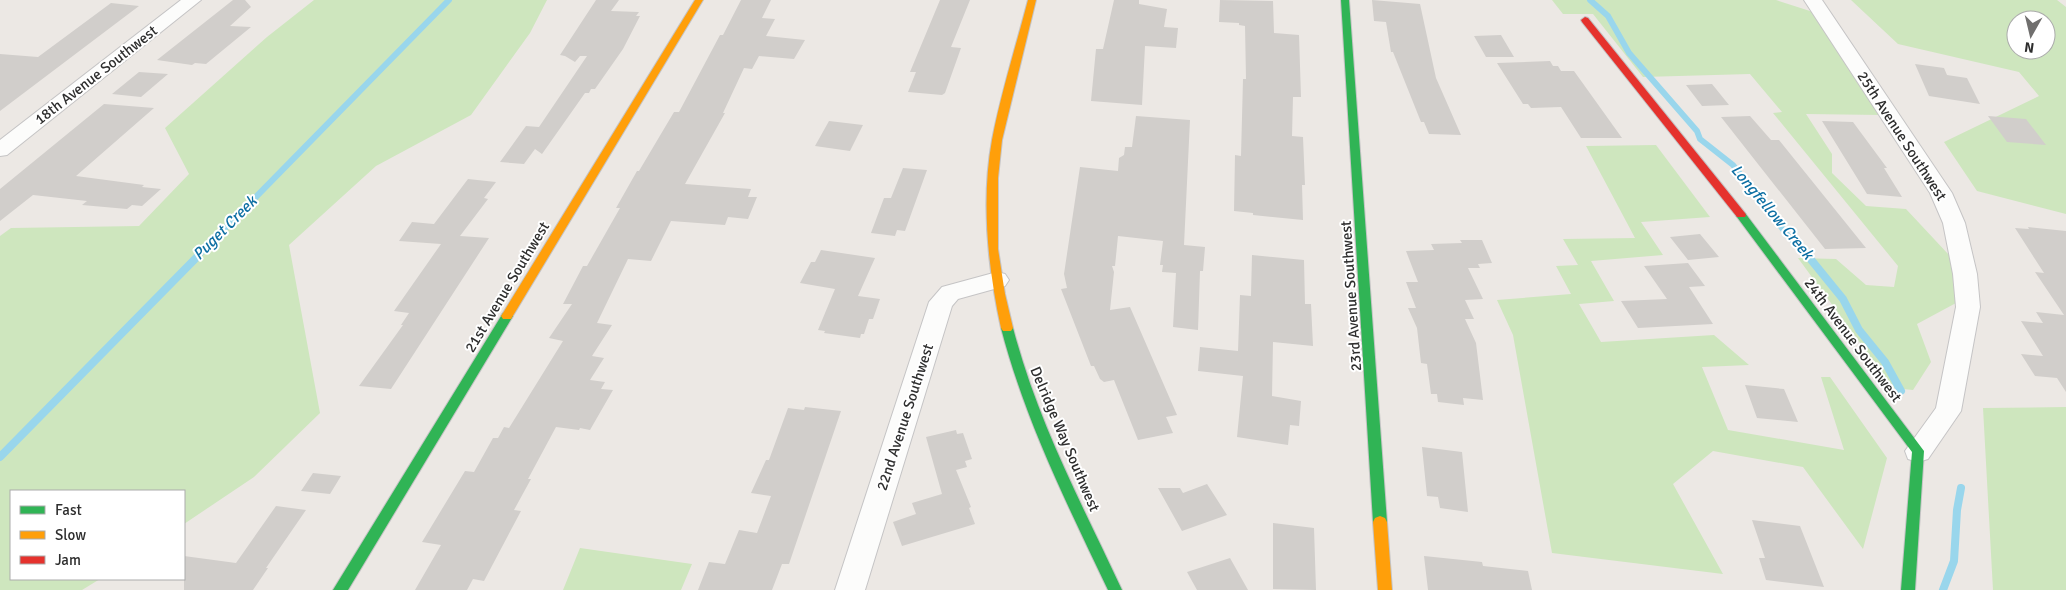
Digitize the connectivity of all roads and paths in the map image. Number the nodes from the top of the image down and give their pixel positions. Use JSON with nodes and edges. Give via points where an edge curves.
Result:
{"nodes":[{"id":1,"x":192,"y":0,"type":"edge"},
{"id":2,"x":699,"y":0,"type":"edge"},
{"id":3,"x":1032,"y":0,"type":"edge"},
{"id":4,"x":1346,"y":0,"type":"edge"},
{"id":5,"x":1813,"y":0,"type":"edge"},
{"id":6,"x":1585,"y":20,"type":"dead end"},
{"id":7,"x":0,"y":150,"type":"edge"},
{"id":8,"x":997,"y":280,"type":"junction"},
{"id":9,"x":1918,"y":451,"type":"junction"},
{"id":10,"x":340,"y":590,"type":"edge"},
{"id":11,"x":850,"y":590,"type":"edge"},
{"id":12,"x":1115,"y":590,"type":"edge"},
{"id":13,"x":1386,"y":590,"type":"edge"},
{"id":14,"x":1908,"y":590,"type":"edge"}],
"edges":[{"from":1,"to":7,"type":"street","name":"18th Avenue Southwest"},
{"from":2,"to":10,"type":"street","name":"21st Avenue Southwest"},
{"from":3,"to":8,"type":"street","name":"Delridge Way Southwest","via":[[995,155],[992,204]]},
{"from":4,"to":13,"type":"street","name":"23rd Avenue Southwest"},
{"from":5,"to":9,"type":"street","name":"25th Avenue Southwest","via":[[1940,193],[1954,223],[1966,274],[1968,307],[1948,411]]},
{"from":6,"to":9,"type":"street","name":"24th Avenue Southwest","via":[[1762,242]]},
{"from":8,"to":11,"type":"street","name":"22nd Avenue Southwest","via":[[950,293],[941,302]]},
{"from":8,"to":12,"type":"street","name":"Delridge Way Southwest","via":[[1005,322],[1028,397]]},
{"from":9,"to":14,"type":"street"}]}
